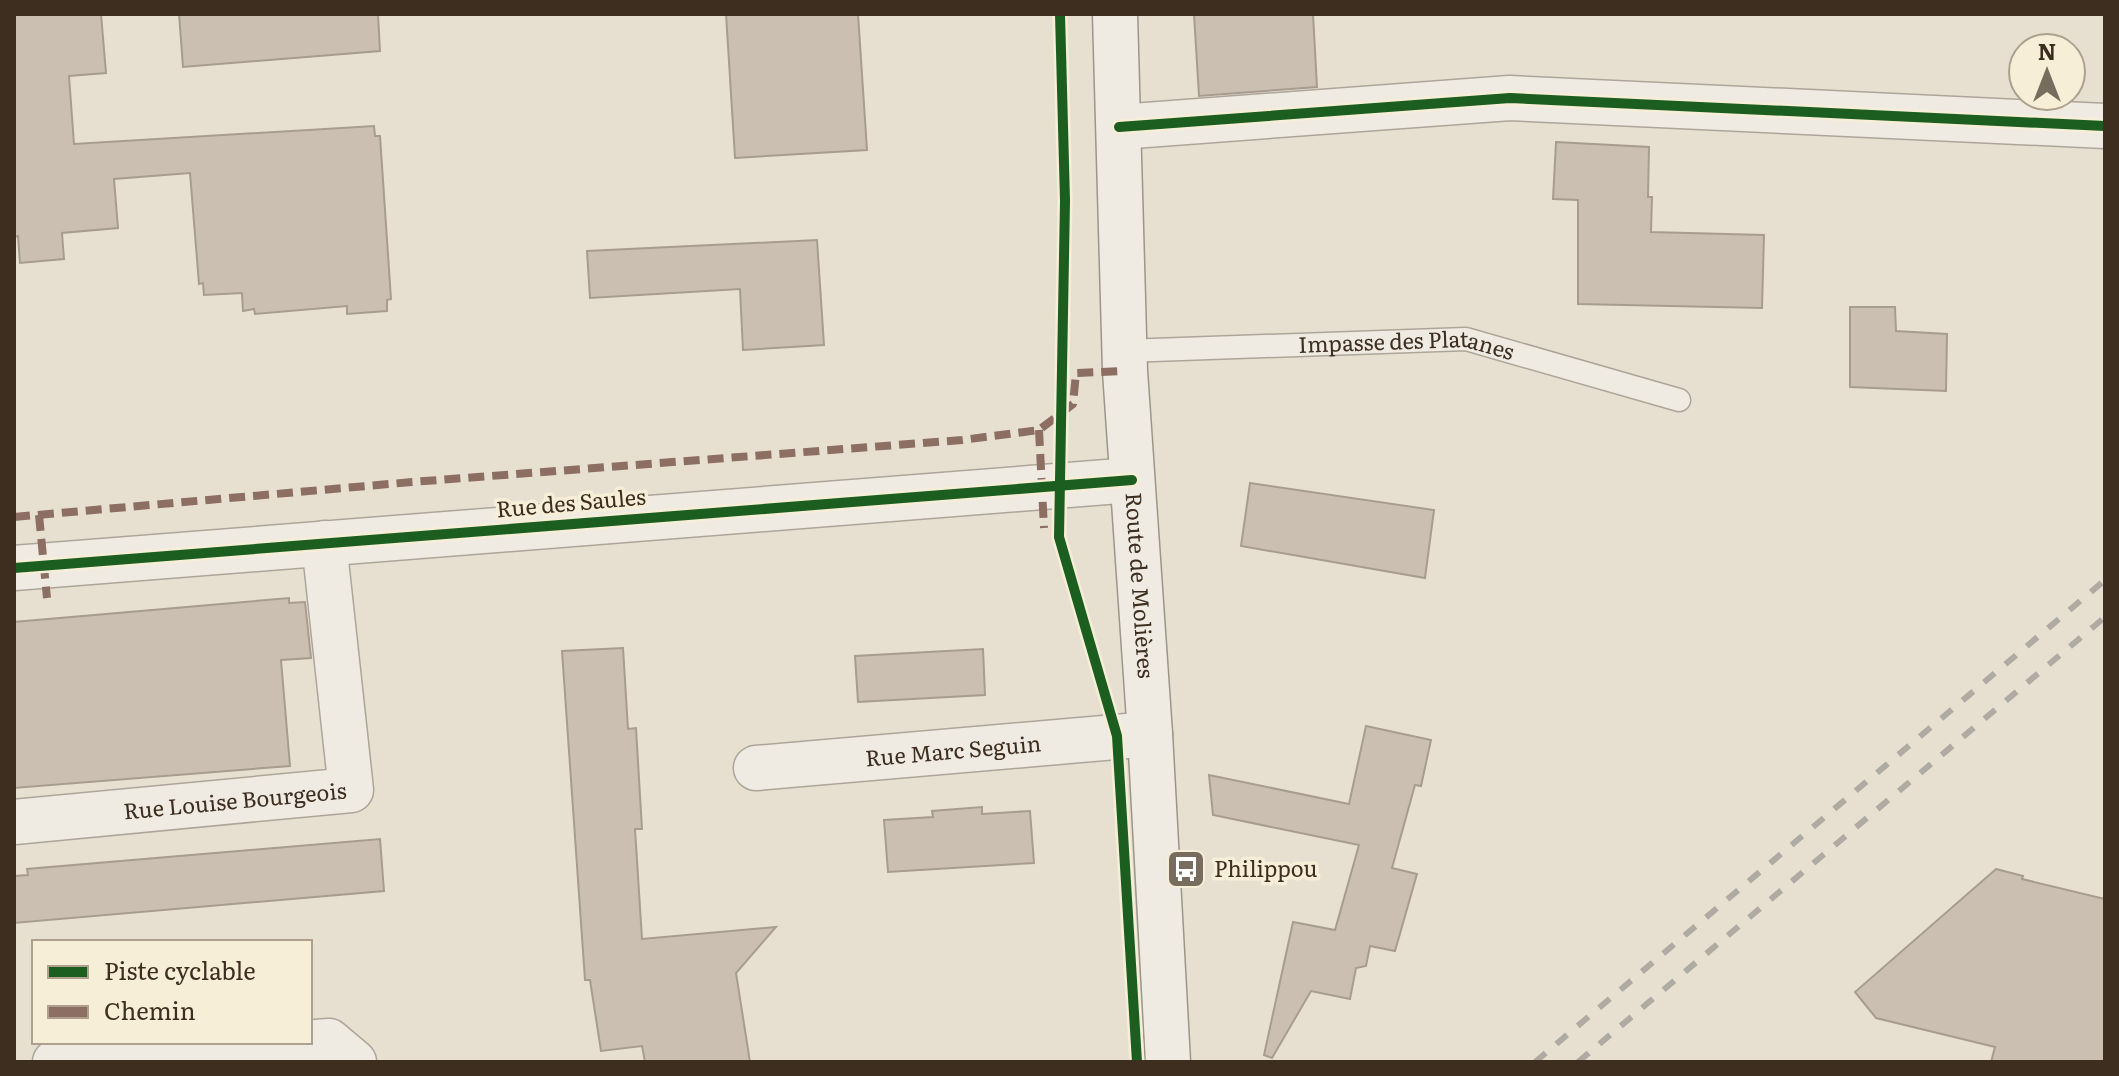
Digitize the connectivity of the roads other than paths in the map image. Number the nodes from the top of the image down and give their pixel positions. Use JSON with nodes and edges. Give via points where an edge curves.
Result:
{"nodes":[{"id":1,"x":1115,"y":14,"type":"edge"},
{"id":2,"x":2105,"y":126,"type":"edge"},
{"id":3,"x":1119,"y":127,"type":"junction"},
{"id":4,"x":1125,"y":351,"type":"junction"},
{"id":5,"x":1679,"y":400,"type":"dead end"},
{"id":6,"x":1132,"y":480,"type":"junction"},
{"id":7,"x":324,"y":543,"type":"junction"},
{"id":8,"x":14,"y":568,"type":"edge"},
{"id":9,"x":1150,"y":734,"type":"junction"},
{"id":10,"x":756,"y":768,"type":"dead end"},
{"id":11,"x":14,"y":822,"type":"edge"},
{"id":12,"x":312,"y":1042,"type":"edge"},
{"id":13,"x":290,"y":1044,"type":"edge"},
{"id":14,"x":55,"y":1062,"type":"edge"},
{"id":15,"x":354,"y":1062,"type":"edge"},
{"id":16,"x":1168,"y":1062,"type":"edge"}],
"edges":[{"from":1,"to":3,"type":"street","name":"Route de Molières"},
{"from":2,"to":3,"type":"street","via":[[1510,98]]},
{"from":3,"to":4,"type":"street","name":"Route de Molières"},
{"from":4,"to":5,"type":"lane","name":"Impasse des Platanes","via":[[1466,339]]},
{"from":4,"to":6,"type":"street","name":"Route de Molières"},
{"from":6,"to":7,"type":"street","name":"Rue des Saules"},
{"from":6,"to":9,"type":"street","name":"Route de Molières"},
{"from":7,"to":8,"type":"street","name":"Rue des Saules"},
{"from":7,"to":11,"type":"street","name":"Rue Louise Bourgeois","via":[[351,790]]},
{"from":9,"to":10,"type":"street","name":"Rue Marc Seguin"},
{"from":9,"to":16,"type":"street","name":"Route de Molières"},
{"from":12,"to":15,"type":"street","via":[[329,1041]]},
{"from":13,"to":14,"type":"street"}]}
